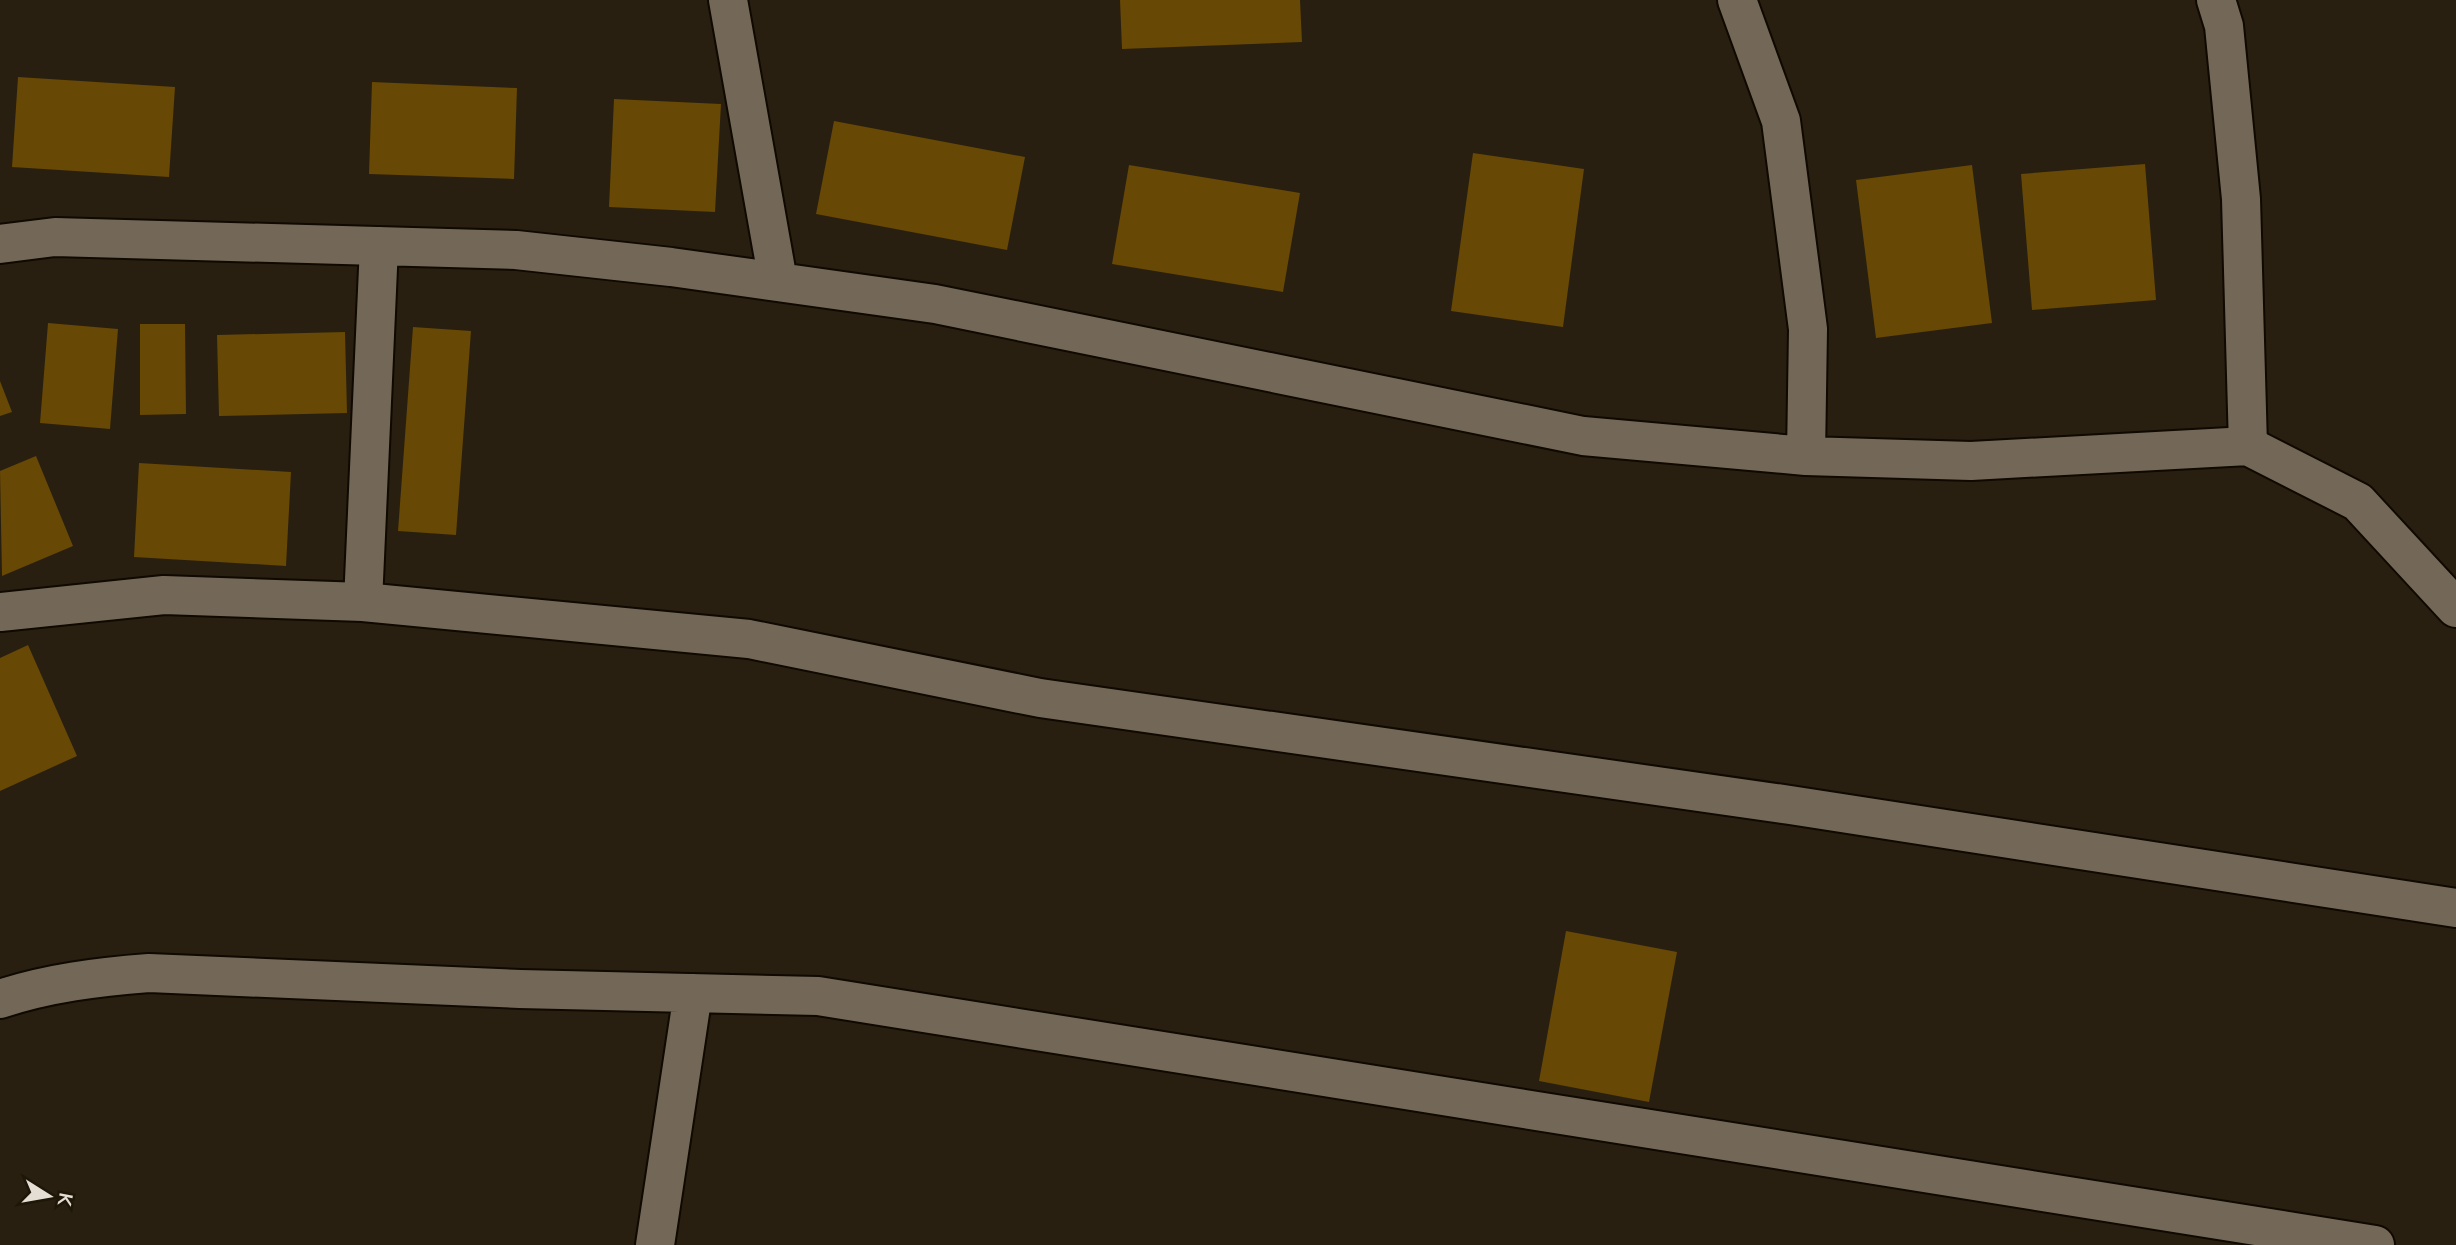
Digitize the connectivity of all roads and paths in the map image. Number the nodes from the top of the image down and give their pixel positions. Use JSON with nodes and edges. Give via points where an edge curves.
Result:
{"nodes":[{"id":1,"x":728,"y":0,"type":"edge"},
{"id":2,"x":1737,"y":0,"type":"edge"},
{"id":3,"x":2216,"y":0,"type":"edge"},
{"id":4,"x":0,"y":244,"type":"edge"},
{"id":5,"x":379,"y":246,"type":"junction"},
{"id":6,"x":778,"y":281,"type":"junction"},
{"id":7,"x":2248,"y":446,"type":"junction"},
{"id":8,"x":1806,"y":456,"type":"junction"},
{"id":9,"x":363,"y":602,"type":"junction"},
{"id":10,"x":2456,"y":608,"type":"edge"},
{"id":11,"x":0,"y":612,"type":"edge"},
{"id":12,"x":2456,"y":908,"type":"edge"},
{"id":13,"x":693,"y":993,"type":"junction"},
{"id":14,"x":0,"y":999,"type":"edge"},
{"id":15,"x":655,"y":1245,"type":"edge"},
{"id":16,"x":2375,"y":1245,"type":"edge"}],
"edges":[{"from":1,"to":6,"type":"street"},
{"from":2,"to":8,"type":"street","via":[[1781,121],[1808,328]]},
{"from":3,"to":7,"type":"street","via":[[2224,26],[2241,199]]},
{"from":4,"to":5,"type":"street","via":[[55,237]]},
{"from":5,"to":6,"type":"street","via":[[516,250]]},
{"from":5,"to":9,"type":"street"},
{"from":6,"to":8,"type":"street","via":[[935,304],[1583,436]]},
{"from":7,"to":8,"type":"street","via":[[1971,461]]},
{"from":7,"to":10,"type":"street","via":[[2358,502]]},
{"from":9,"to":11,"type":"street","via":[[164,595]]},
{"from":9,"to":12,"type":"street","via":[[749,639],[1040,698],[1790,805]]},
{"from":13,"to":14,"type":"street","via":[[149,973],[59,983]]},
{"from":13,"to":15,"type":"street"},
{"from":13,"to":16,"type":"street","via":[[818,996]]}]}
